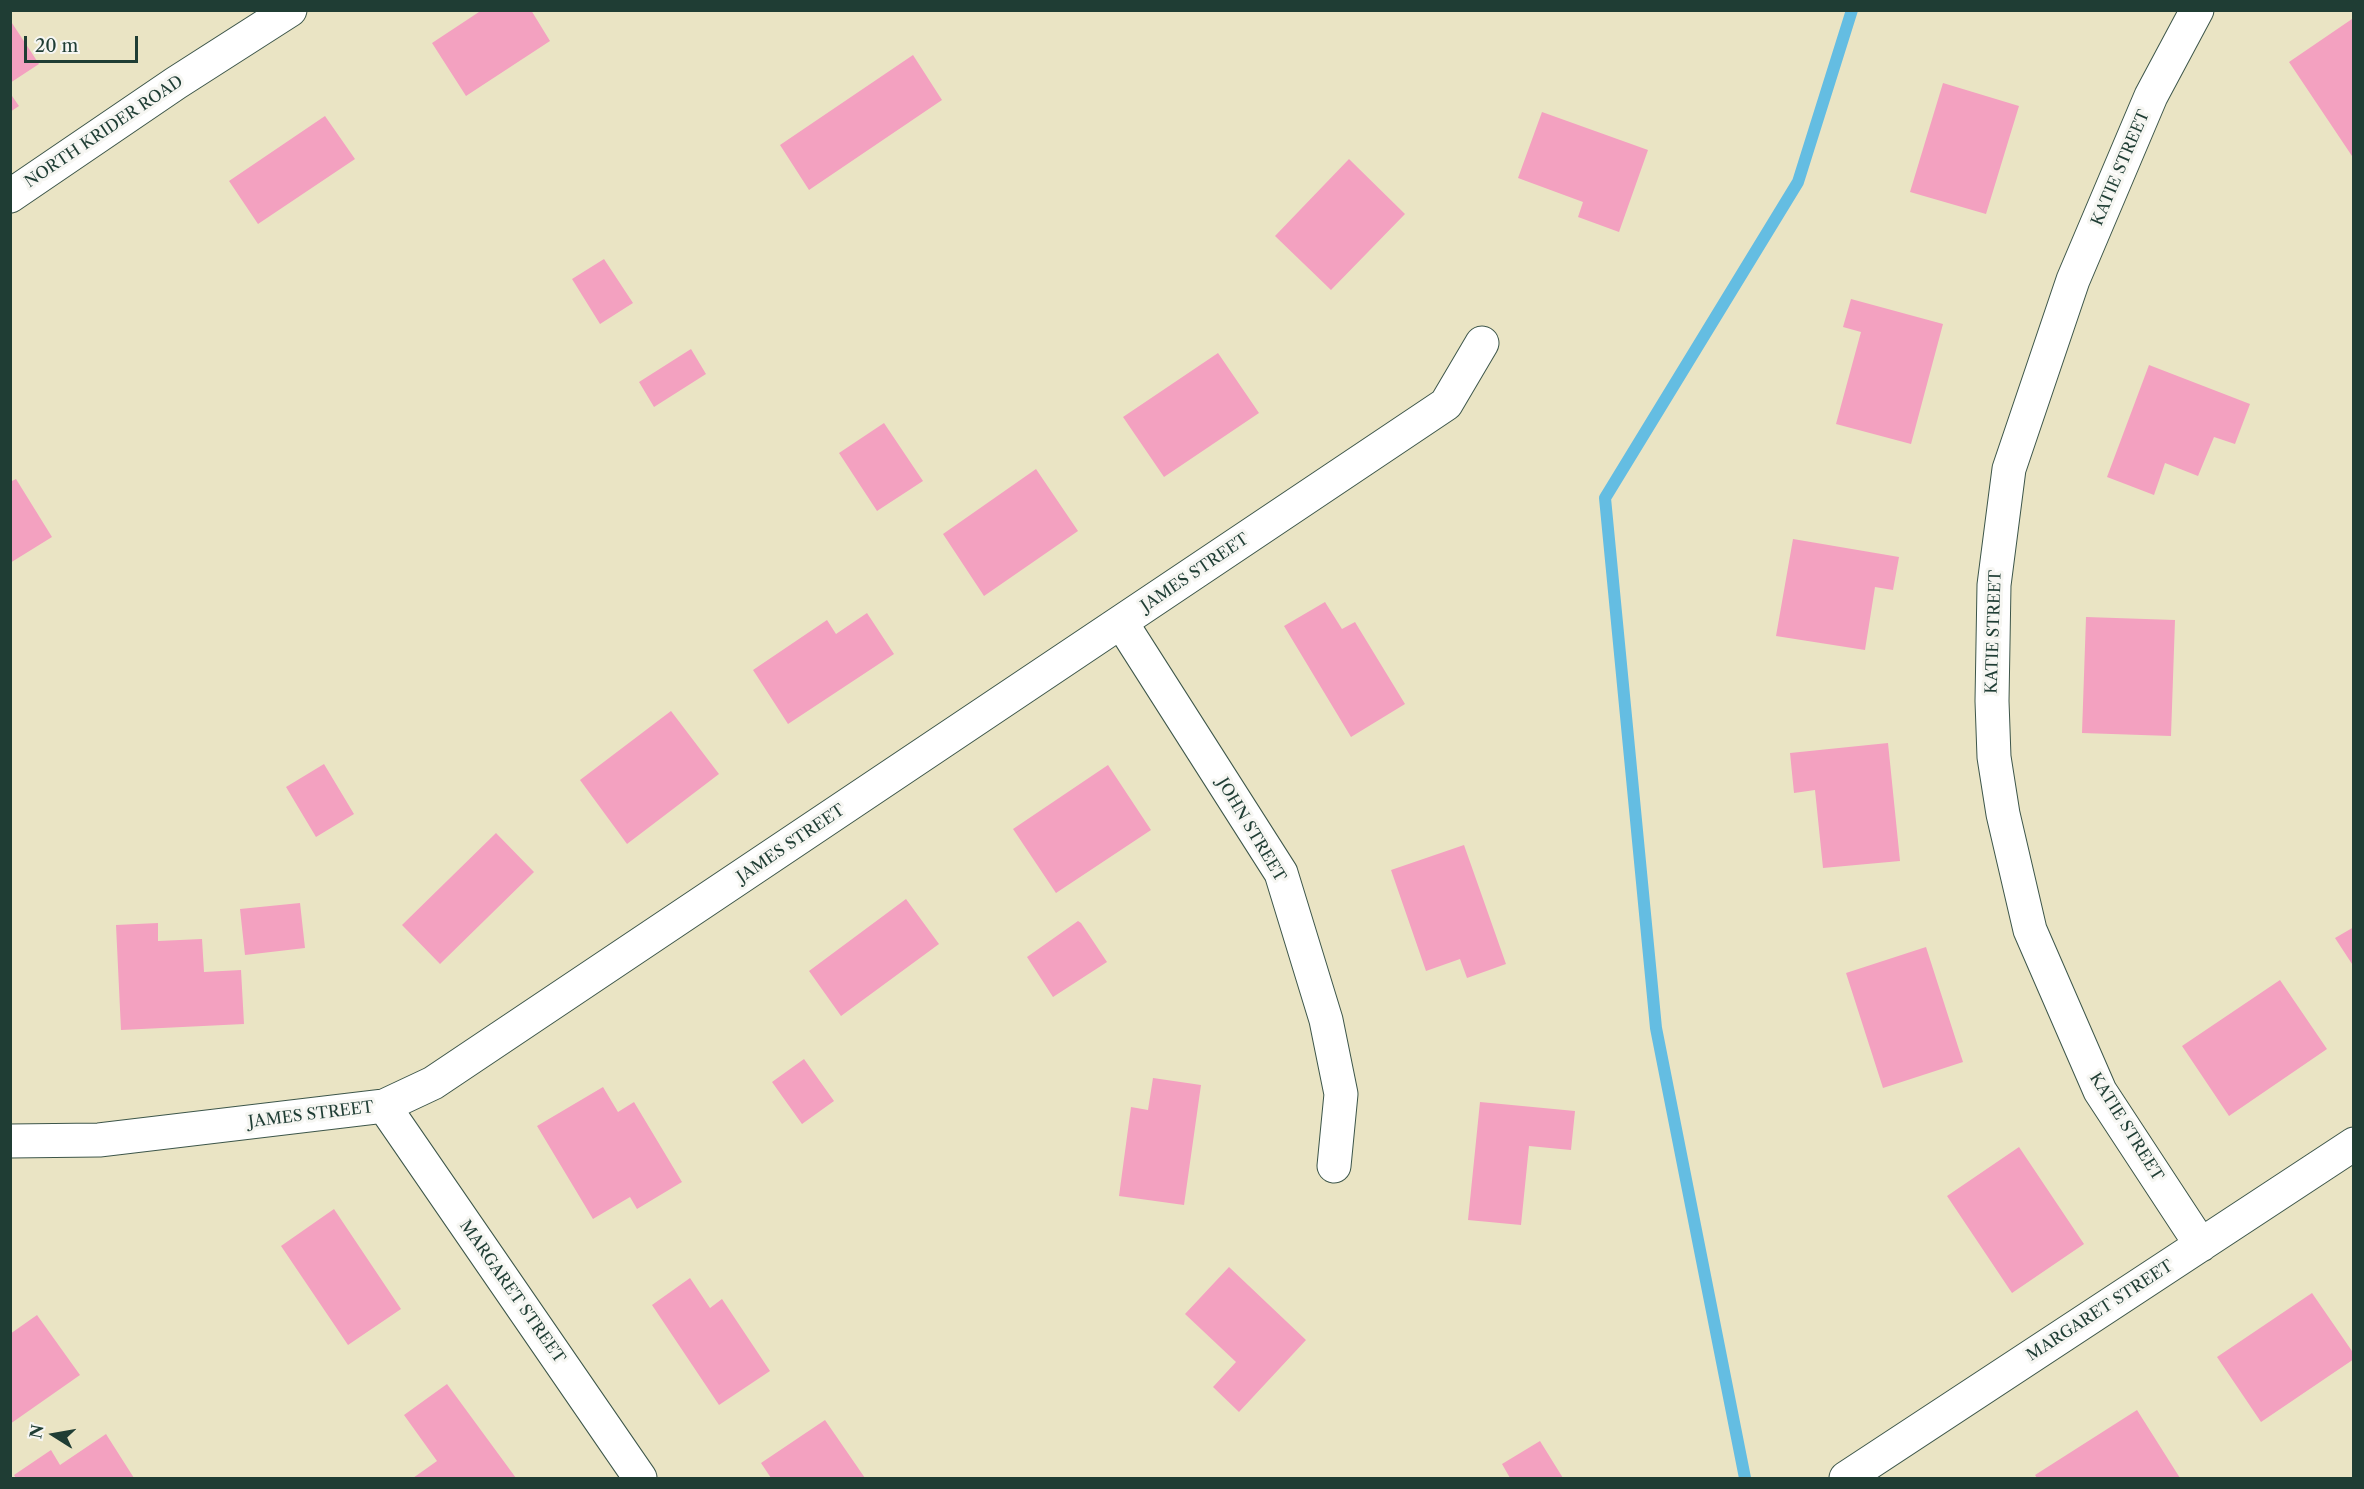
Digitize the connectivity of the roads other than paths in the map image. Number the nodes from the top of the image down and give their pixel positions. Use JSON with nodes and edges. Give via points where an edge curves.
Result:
{"nodes":[{"id":1,"x":290,"y":10,"type":"edge"},
{"id":2,"x":2198,"y":10,"type":"edge"},
{"id":3,"x":10,"y":196,"type":"edge"},
{"id":4,"x":1482,"y":343,"type":"dead end"},
{"id":5,"x":1121,"y":622,"type":"junction"},
{"id":6,"x":384,"y":1106,"type":"junction"},
{"id":7,"x":10,"y":1141,"type":"edge"},
{"id":8,"x":2354,"y":1144,"type":"edge"},
{"id":9,"x":1334,"y":1166,"type":"dead end"},
{"id":10,"x":2201,"y":1245,"type":"junction"},
{"id":11,"x":640,"y":1479,"type":"edge"},
{"id":12,"x":1846,"y":1479,"type":"edge"}],
"edges":[{"from":1,"to":3,"type":"street","name":"NORTH KRIDER ROAD"},
{"from":2,"to":10,"type":"street","name":"KATIE STREET","via":[[2151,96],[2073,280],[2009,470],[1994,585],[1992,701],[1994,757],[2030,930],[2100,1091]]},
{"from":4,"to":5,"type":"street","name":"JAMES STREET","via":[[1446,404]]},
{"from":5,"to":6,"type":"street","name":"JAMES STREET","via":[[433,1083]]},
{"from":5,"to":9,"type":"street","name":"JOHN STREET","via":[[1281,873],[1326,1020],[1341,1094]]},
{"from":6,"to":7,"type":"street","name":"JAMES STREET","via":[[99,1140]]},
{"from":6,"to":11,"type":"street","name":"MARGARET STREET"},
{"from":8,"to":10,"type":"street","name":"MARGARET STREET"},
{"from":10,"to":12,"type":"street","name":"MARGARET STREET"}]}
